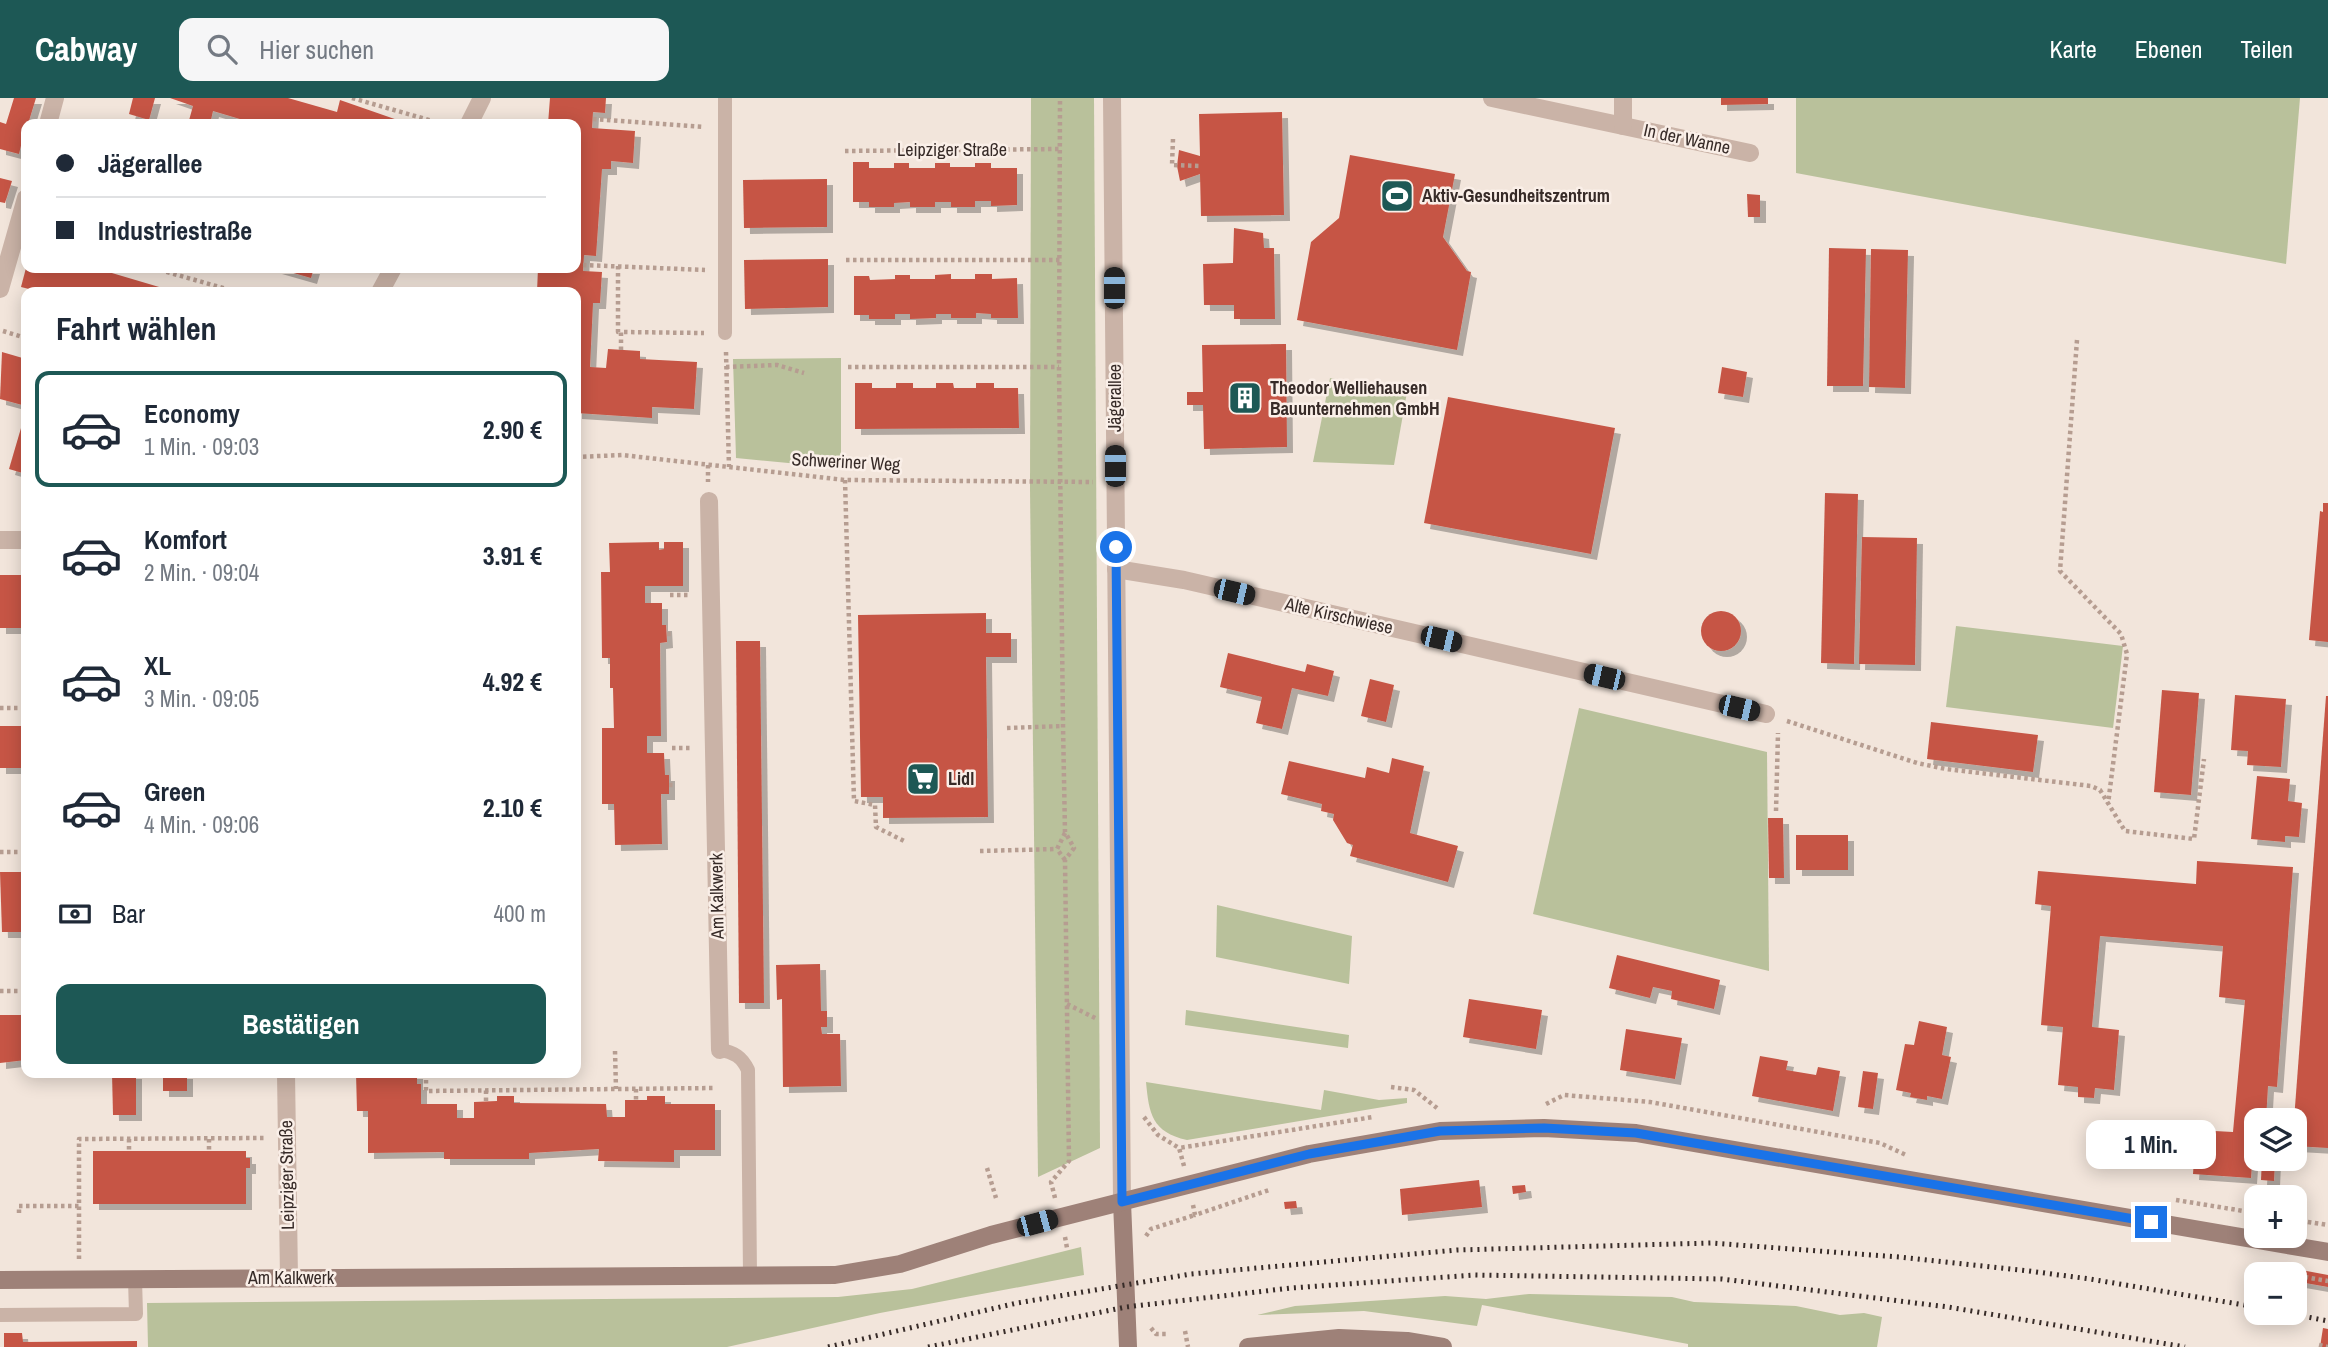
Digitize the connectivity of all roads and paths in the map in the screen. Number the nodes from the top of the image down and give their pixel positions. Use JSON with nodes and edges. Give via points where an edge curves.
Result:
{"nodes":[{"id":1,"x":55,"y":98,"type":"edge"},
{"id":2,"x":352,"y":98,"type":"edge"},
{"id":3,"x":482,"y":98,"type":"edge"},
{"id":4,"x":724,"y":98,"type":"edge"},
{"id":5,"x":1060,"y":98,"type":"edge"},
{"id":6,"x":1112,"y":98,"type":"edge"},
{"id":7,"x":1492,"y":98,"type":"edge"},
{"id":8,"x":1623,"y":98,"type":"edge"},
{"id":9,"x":49,"y":119,"type":"edge"},
{"id":10,"x":426,"y":119,"type":"edge"},
{"id":11,"x":472,"y":119,"type":"edge"},
{"id":12,"x":593,"y":119,"type":"dead end"},
{"id":13,"x":1623,"y":126,"type":"junction"},
{"id":14,"x":724,"y":129,"type":"junction"},
{"id":15,"x":1173,"y":139,"type":"dead end"},
{"id":16,"x":1059,"y":149,"type":"junction"},
{"id":17,"x":845,"y":151,"type":"dead end"},
{"id":18,"x":1750,"y":153,"type":"dead end"},
{"id":19,"x":1200,"y":166,"type":"dead end"},
{"id":20,"x":21,"y":216,"type":"edge"},
{"id":21,"x":846,"y":260,"type":"dead end"},
{"id":22,"x":1060,"y":260,"type":"junction"},
{"id":23,"x":583,"y":265,"type":"dead end"},
{"id":24,"x":618,"y":267,"type":"junction"},
{"id":25,"x":725,"y":271,"type":"junction"},
{"id":26,"x":170,"y":273,"type":"edge"},
{"id":27,"x":220,"y":287,"type":"edge"},
{"id":28,"x":0,"y":289,"type":"edge"},
{"id":29,"x":3,"y":331,"type":"dead end"},
{"id":30,"x":621,"y":332,"type":"junction"},
{"id":31,"x":725,"y":333,"type":"junction"},
{"id":32,"x":21,"y":336,"type":"edge"},
{"id":33,"x":2077,"y":340,"type":"dead end"},
{"id":34,"x":621,"y":350,"type":"dead end"},
{"id":35,"x":726,"y":367,"type":"junction"},
{"id":36,"x":848,"y":367,"type":"dead end"},
{"id":37,"x":1059,"y":367,"type":"junction"},
{"id":38,"x":804,"y":373,"type":"dead end"},
{"id":39,"x":581,"y":457,"type":"edge"},
{"id":40,"x":729,"y":467,"type":"junction"},
{"id":41,"x":845,"y":480,"type":"junction"},
{"id":42,"x":1061,"y":481,"type":"junction"},
{"id":43,"x":1115,"y":482,"type":"junction"},
{"id":44,"x":709,"y":500,"type":"dead end"},
{"id":45,"x":0,"y":540,"type":"edge"},
{"id":46,"x":21,"y":540,"type":"edge"},
{"id":47,"x":1116,"y":569,"type":"junction"},
{"id":48,"x":0,"y":708,"type":"edge"},
{"id":49,"x":21,"y":708,"type":"edge"},
{"id":50,"x":1772,"y":716,"type":"junction"},
{"id":51,"x":1063,"y":726,"type":"junction"},
{"id":52,"x":1007,"y":728,"type":"dead end"},
{"id":53,"x":2204,"y":759,"type":"dead end"},
{"id":54,"x":2108,"y":805,"type":"junction"},
{"id":55,"x":1776,"y":811,"type":"dead end"},
{"id":56,"x":1065,"y":832,"type":"junction"},
{"id":57,"x":906,"y":842,"type":"dead end"},
{"id":58,"x":1057,"y":849,"type":"junction"},
{"id":59,"x":980,"y":851,"type":"dead end"},
{"id":60,"x":0,"y":852,"type":"edge"},
{"id":61,"x":21,"y":852,"type":"edge"},
{"id":62,"x":1065,"y":860,"type":"junction"},
{"id":63,"x":0,"y":991,"type":"edge"},
{"id":64,"x":21,"y":991,"type":"edge"},
{"id":65,"x":1067,"y":1004,"type":"junction"},
{"id":66,"x":1120,"y":1030,"type":"junction"},
{"id":67,"x":720,"y":1050,"type":"joint"},
{"id":68,"x":615,"y":1051,"type":"dead end"},
{"id":69,"x":286,"y":1078,"type":"edge"},
{"id":70,"x":426,"y":1078,"type":"edge"},
{"id":71,"x":714,"y":1088,"type":"dead end"},
{"id":72,"x":616,"y":1089,"type":"junction"},
{"id":73,"x":636,"y":1089,"type":"junction"},
{"id":74,"x":486,"y":1090,"type":"junction"},
{"id":75,"x":636,"y":1100,"type":"dead end"},
{"id":76,"x":485,"y":1101,"type":"dead end"},
{"id":77,"x":129,"y":1139,"type":"junction"},
{"id":78,"x":208,"y":1139,"type":"junction"},
{"id":79,"x":287,"y":1139,"type":"junction"},
{"id":80,"x":129,"y":1150,"type":"dead end"},
{"id":81,"x":209,"y":1152,"type":"dead end"},
{"id":82,"x":988,"y":1168,"type":"dead end"},
{"id":83,"x":1189,"y":1185,"type":"junction"},
{"id":84,"x":1279,"y":1187,"type":"dead end"},
{"id":85,"x":996,"y":1198,"type":"dead end"},
{"id":86,"x":1122,"y":1202,"type":"junction"},
{"id":87,"x":79,"y":1206,"type":"junction"},
{"id":88,"x":19,"y":1213,"type":"dead end"},
{"id":89,"x":1060,"y":1216,"type":"junction"},
{"id":90,"x":1195,"y":1216,"type":"junction"},
{"id":91,"x":2307,"y":1222,"type":"edge"},
{"id":92,"x":2328,"y":1225,"type":"edge"},
{"id":93,"x":1144,"y":1243,"type":"dead end"},
{"id":94,"x":2328,"y":1252,"type":"edge"},
{"id":95,"x":79,"y":1259,"type":"dead end"},
{"id":96,"x":750,"y":1275,"type":"junction"},
{"id":97,"x":2307,"y":1277,"type":"edge"},
{"id":98,"x":289,"y":1278,"type":"junction"},
{"id":99,"x":135,"y":1279,"type":"junction"},
{"id":100,"x":0,"y":1280,"type":"edge"},
{"id":101,"x":2328,"y":1281,"type":"edge"},
{"id":102,"x":0,"y":1315,"type":"edge"},
{"id":103,"x":1185,"y":1331,"type":"dead end"},
{"id":104,"x":2319,"y":1345,"type":"edge"},
{"id":105,"x":1128,"y":1347,"type":"edge"},
{"id":106,"x":1188,"y":1347,"type":"edge"},
{"id":107,"x":1248,"y":1347,"type":"edge"},
{"id":108,"x":1443,"y":1347,"type":"edge"},
{"id":109,"x":2328,"y":1347,"type":"edge"}],
"edges":[{"from":1,"to":9,"type":"street"},
{"from":2,"to":10,"type":"path"},
{"from":3,"to":11,"type":"street"},
{"from":4,"to":14,"type":"lane"},
{"from":5,"to":16,"type":"path"},
{"from":6,"to":43,"type":"street","name":"Jägerallee"},
{"from":7,"to":13,"type":"street","name":"In der Wanne"},
{"from":8,"to":13,"type":"street","name":"In der Wanne"},
{"from":12,"to":14,"type":"path"},
{"from":13,"to":18,"type":"street","name":"In der Wanne"},
{"from":14,"to":25,"type":"lane"},
{"from":15,"to":19,"type":"path","via":[[1172,165]]},
{"from":16,"to":17,"type":"path","name":"Leipziger Straße"},
{"from":16,"to":22,"type":"path"},
{"from":20,"to":28,"type":"street"},
{"from":21,"to":22,"type":"path"},
{"from":22,"to":37,"type":"path"},
{"from":23,"to":24,"type":"path"},
{"from":24,"to":25,"type":"path"},
{"from":24,"to":30,"type":"path"},
{"from":25,"to":31,"type":"lane"},
{"from":26,"to":27,"type":"path"},
{"from":29,"to":32,"type":"path"},
{"from":30,"to":31,"type":"path"},
{"from":30,"to":34,"type":"path"},
{"from":31,"to":35,"type":"path"},
{"from":33,"to":54,"type":"path","via":[[2060,571],[2126,644]]},
{"from":35,"to":38,"type":"path","via":[[778,365]]},
{"from":35,"to":40,"type":"path"},
{"from":36,"to":37,"type":"path"},
{"from":37,"to":42,"type":"path"},
{"from":39,"to":40,"type":"path","name":"Schweriner Weg","via":[[622,456]]},
{"from":40,"to":41,"type":"path","name":"Schweriner Weg"},
{"from":41,"to":42,"type":"path","name":"Schweriner Weg"},
{"from":41,"to":57,"type":"path","via":[[854,801],[875,805],[876,827]]},
{"from":42,"to":43,"type":"path","name":"Schweriner Weg"},
{"from":42,"to":51,"type":"path"},
{"from":43,"to":47,"type":"street","name":"Jägerallee"},
{"from":44,"to":67,"type":"street","name":"Am Kalkwerk"},
{"from":45,"to":46,"type":"street"},
{"from":47,"to":50,"type":"street","name":"Alte Kirschwiese","via":[[1184,580]]},
{"from":47,"to":66,"type":"street","name":"Jägerallee"},
{"from":48,"to":49,"type":"path"},
{"from":50,"to":54,"type":"path","via":[[1917,763],[2091,786],[2100,790]]},
{"from":50,"to":55,"type":"path"},
{"from":51,"to":52,"type":"path"},
{"from":51,"to":56,"type":"path"},
{"from":53,"to":54,"type":"path","via":[[2194,839],[2125,831]]},
{"from":56,"to":58,"type":"path"},
{"from":56,"to":62,"type":"path","via":[[1074,848]]},
{"from":58,"to":59,"type":"path"},
{"from":58,"to":62,"type":"path"},
{"from":60,"to":61,"type":"path"},
{"from":62,"to":65,"type":"path"},
{"from":63,"to":64,"type":"path"},
{"from":65,"to":66,"type":"path"},
{"from":65,"to":89,"type":"path","via":[[1069,1161],[1051,1182]]},
{"from":66,"to":86,"type":"street","name":"Jägerallee"},
{"from":67,"to":96,"type":"lane","name":"Am Kalkwerk","via":[[738,1056],[748,1070]]},
{"from":68,"to":72,"type":"path"},
{"from":69,"to":79,"type":"street","name":"Leipziger Straße"},
{"from":70,"to":74,"type":"path","via":[[426,1091]]},
{"from":71,"to":73,"type":"path"},
{"from":72,"to":73,"type":"path"},
{"from":72,"to":74,"type":"path"},
{"from":73,"to":75,"type":"path"},
{"from":74,"to":76,"type":"path"},
{"from":77,"to":78,"type":"path"},
{"from":77,"to":80,"type":"path"},
{"from":77,"to":87,"type":"path","via":[[79,1139]]},
{"from":78,"to":79,"type":"path"},
{"from":78,"to":81,"type":"path"},
{"from":79,"to":98,"type":"street","name":"Leipziger Straße"},
{"from":82,"to":85,"type":"path"},
{"from":83,"to":86,"type":"street","name":"Am Kalkwerk"},
{"from":83,"to":90,"type":"path"},
{"from":83,"to":94,"type":"street","name":"Am Kalkwerk","via":[[1309,1154],[1440,1131],[1544,1128],[1636,1133]]},
{"from":84,"to":90,"type":"path"},
{"from":86,"to":89,"type":"street","name":"Am Kalkwerk"},
{"from":86,"to":105,"type":"street"},
{"from":87,"to":88,"type":"path","via":[[19,1206]]},
{"from":87,"to":95,"type":"path"},
{"from":89,"to":96,"type":"street","name":"Am Kalkwerk","via":[[881,1269],[835,1275]]},
{"from":90,"to":93,"type":"path","via":[[1151,1229]]},
{"from":91,"to":92,"type":"path"},
{"from":96,"to":98,"type":"street","name":"Am Kalkwerk"},
{"from":97,"to":101,"type":"path"},
{"from":98,"to":99,"type":"street","name":"Am Kalkwerk"},
{"from":99,"to":100,"type":"street","name":"Am Kalkwerk"},
{"from":99,"to":102,"type":"lane","via":[[136,1314]]},
{"from":103,"to":106,"type":"path"},
{"from":104,"to":109,"type":"path"},
{"from":107,"to":108,"type":"street","via":[[1339,1338],[1407,1340]]}]}
